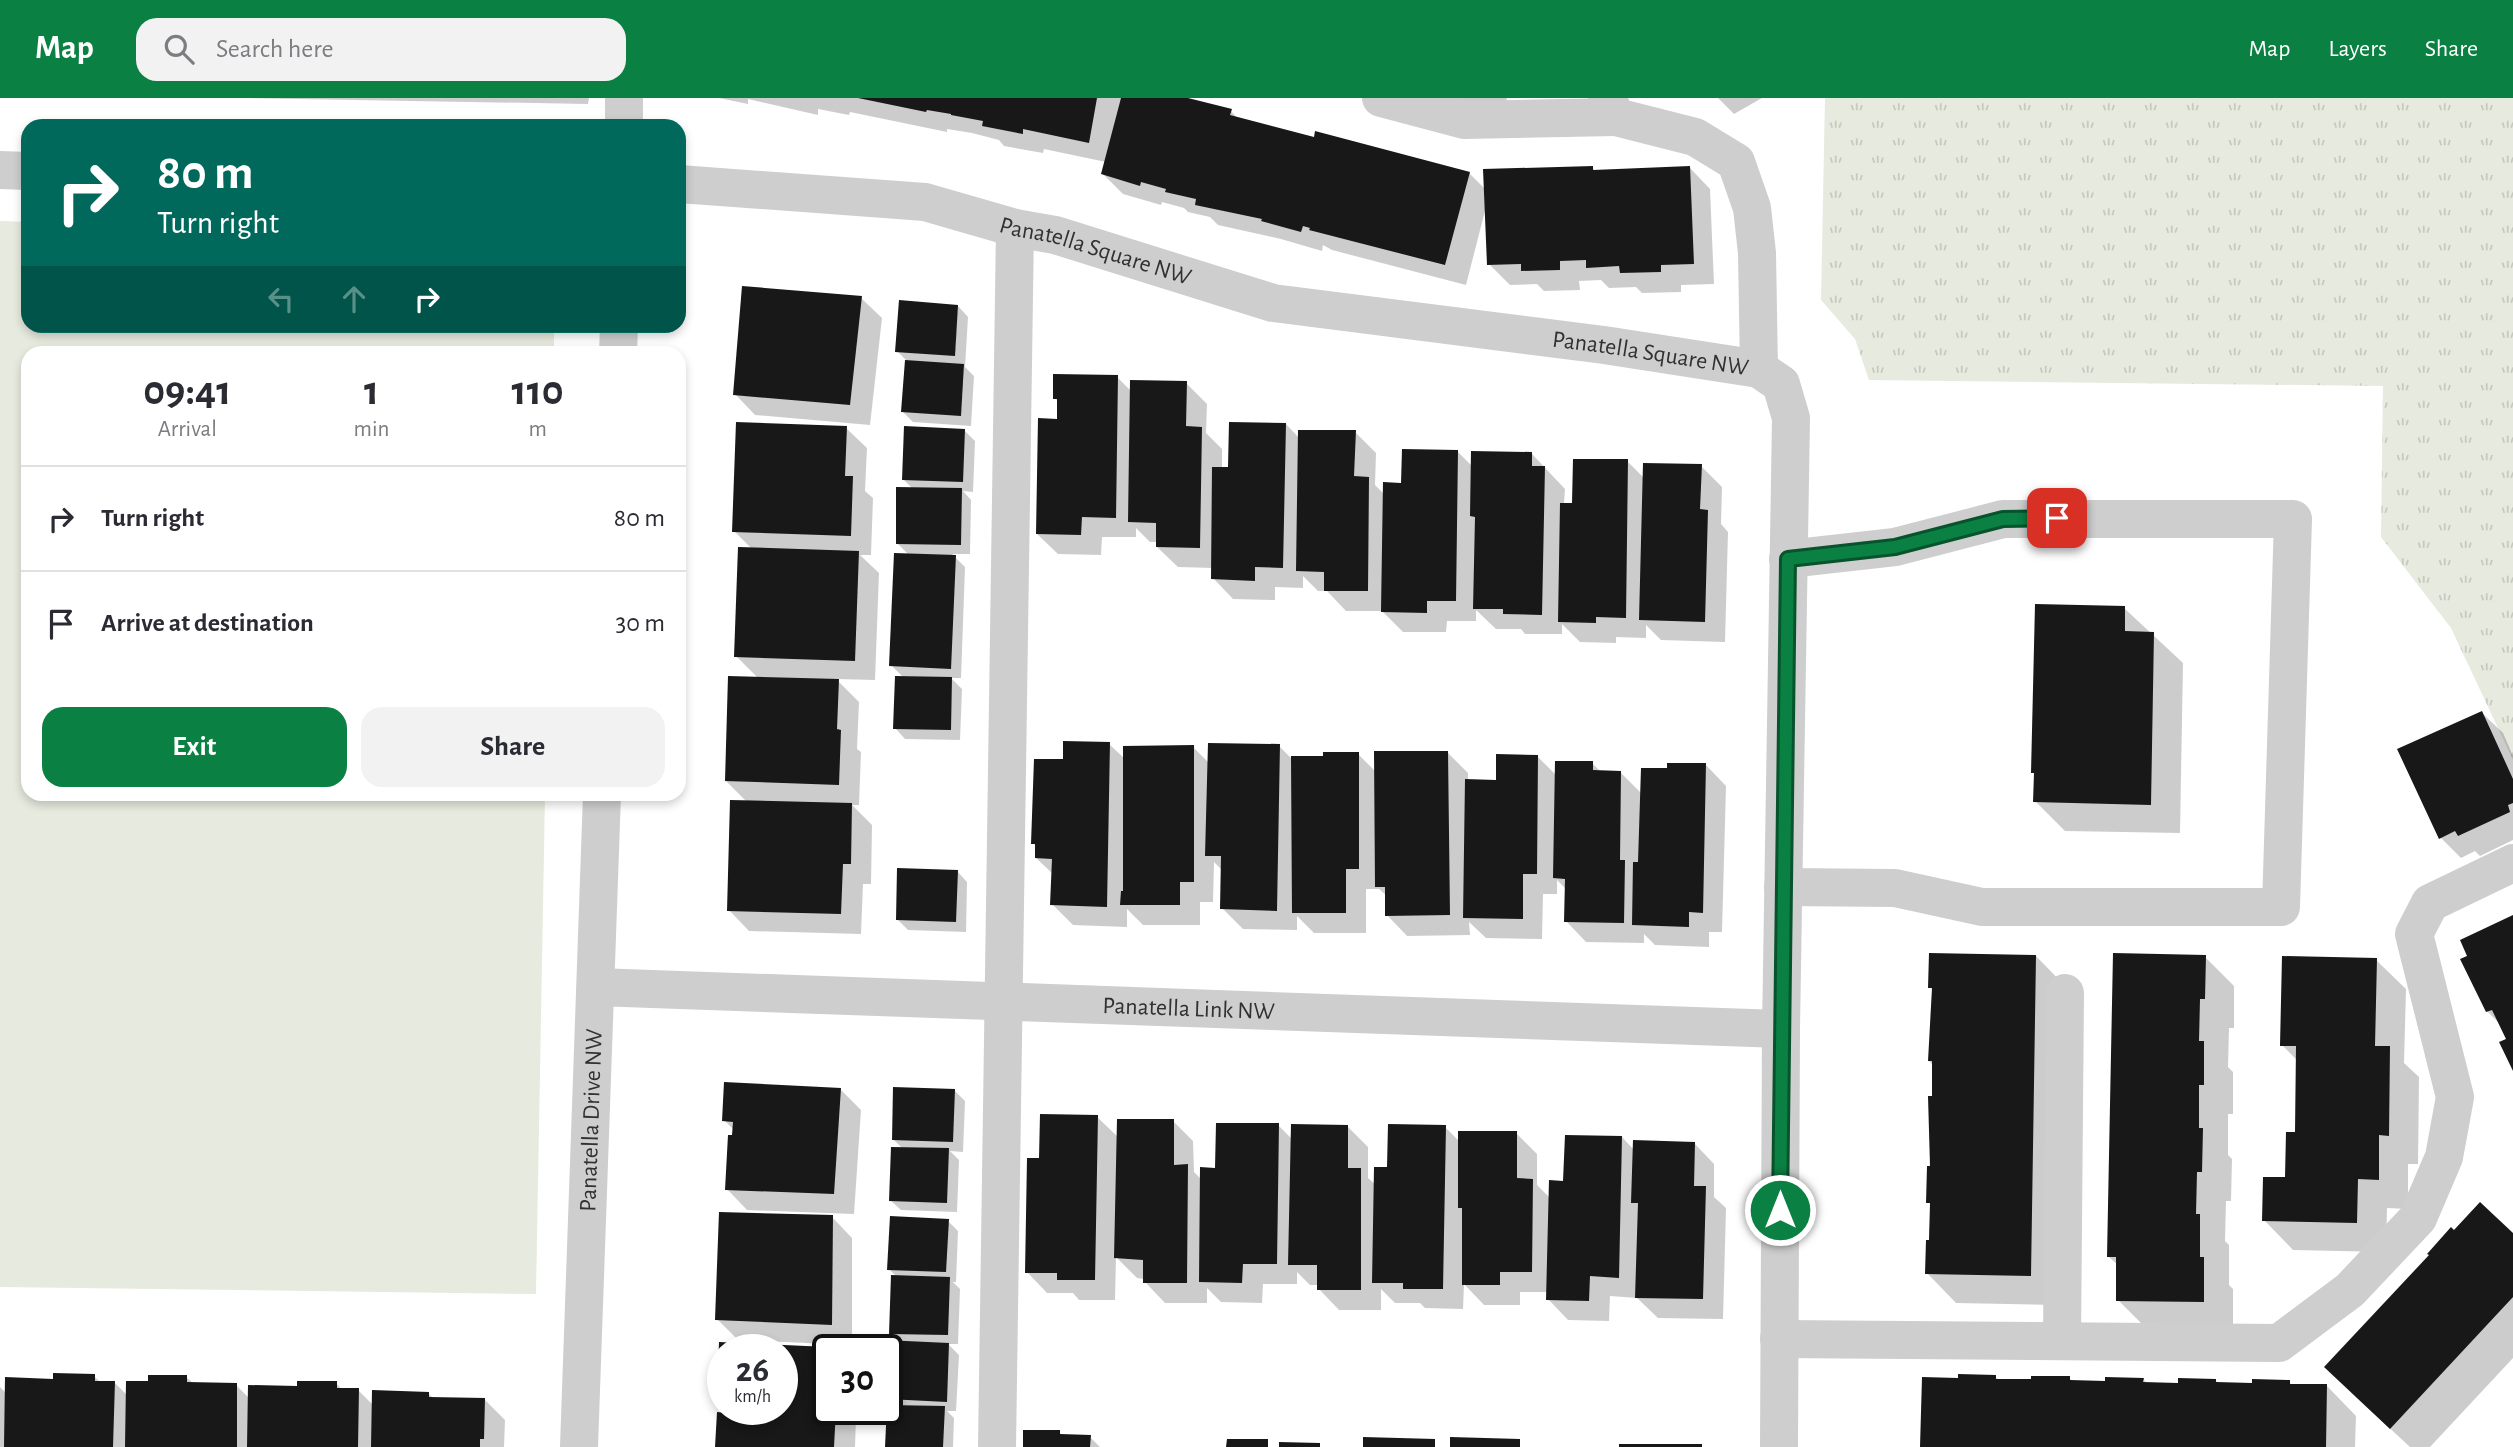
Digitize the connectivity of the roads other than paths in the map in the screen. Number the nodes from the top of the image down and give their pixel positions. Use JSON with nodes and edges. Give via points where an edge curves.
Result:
{"nodes":[{"id":1,"x":624,"y":98,"type":"edge"},
{"id":2,"x":1381,"y":98,"type":"edge"},
{"id":3,"x":1612,"y":108,"type":"edge"},
{"id":4,"x":624,"y":119,"type":"edge"},
{"id":5,"x":0,"y":170,"type":"edge"},
{"id":6,"x":21,"y":171,"type":"edge"},
{"id":7,"x":686,"y":185,"type":"edge"},
{"id":8,"x":1016,"y":228,"type":"junction"},
{"id":9,"x":1759,"y":369,"type":"junction"},
{"id":10,"x":1788,"y":559,"type":"junction"},
{"id":11,"x":602,"y":801,"type":"edge"},
{"id":12,"x":2513,"y":863,"type":"edge"},
{"id":13,"x":1783,"y":887,"type":"junction"},
{"id":14,"x":596,"y":986,"type":"junction"},
{"id":15,"x":2065,"y":993,"type":"dead end"},
{"id":16,"x":1004,"y":1000,"type":"junction"},
{"id":17,"x":1781,"y":1029,"type":"junction"},
{"id":18,"x":1779,"y":1339,"type":"junction"},
{"id":19,"x":2062,"y":1341,"type":"junction"},
{"id":20,"x":579,"y":1447,"type":"edge"},
{"id":21,"x":997,"y":1447,"type":"edge"},
{"id":22,"x":1779,"y":1447,"type":"edge"}],
"edges":[{"from":1,"to":4,"type":"street"},
{"from":2,"to":3,"type":"street","via":[[1464,120]]},
{"from":3,"to":9,"type":"street","via":[[1695,136],[1736,162],[1752,208]]},
{"from":5,"to":6,"type":"street"},
{"from":7,"to":8,"type":"street","name":"Panatella Square NW","via":[[925,202]]},
{"from":8,"to":9,"type":"street","name":"Panatella Square NW","via":[[1055,235],[1273,303]]},
{"from":8,"to":16,"type":"street"},
{"from":9,"to":10,"type":"street","name":"Panatella Square NW","via":[[1781,384],[1791,418]]},
{"from":10,"to":13,"type":"street","name":"Panatella Square NW"},
{"from":10,"to":13,"type":"street","via":[[1895,547],[2003,519],[2293,519],[2281,907],[1982,907],[1895,888]]},
{"from":11,"to":14,"type":"street","name":"Panatella Drive NW"},
{"from":12,"to":19,"type":"street","via":[[2430,903],[2414,934],[2455,1097],[2444,1157],[2418,1217],[2350,1290],[2279,1343]]},
{"from":13,"to":17,"type":"street","name":"Panatella Square NW"},
{"from":14,"to":16,"type":"street","name":"Panatella Link NW"},
{"from":14,"to":20,"type":"street","name":"Panatella Drive NW"},
{"from":15,"to":19,"type":"street"},
{"from":16,"to":17,"type":"street","name":"Panatella Link NW"},
{"from":16,"to":21,"type":"street"},
{"from":17,"to":18,"type":"street","name":"Panatella Square NW"},
{"from":18,"to":19,"type":"street"},
{"from":18,"to":22,"type":"street","name":"Panatella Square NW"}]}
